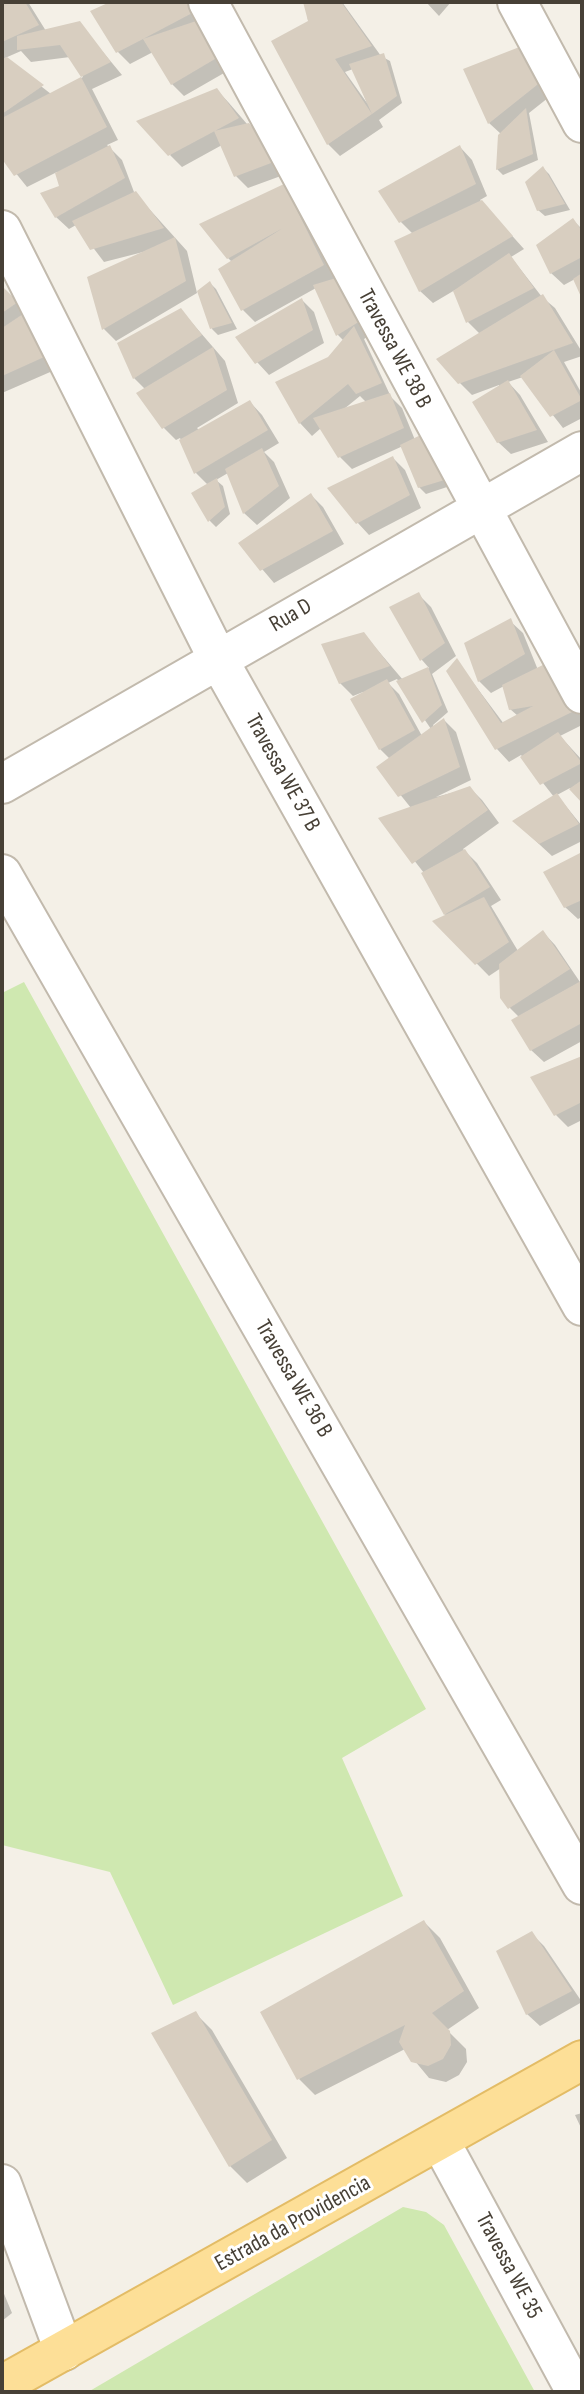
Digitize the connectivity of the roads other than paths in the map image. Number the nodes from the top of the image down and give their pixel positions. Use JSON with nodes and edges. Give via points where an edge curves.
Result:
{"nodes":[{"id":1,"x":208,"y":2,"type":"edge"},
{"id":2,"x":517,"y":2,"type":"edge"},
{"id":3,"x":582,"y":123,"type":"edge"},
{"id":4,"x":2,"y":230,"type":"edge"},
{"id":5,"x":582,"y":451,"type":"edge"},
{"id":6,"x":479,"y":507,"type":"junction"},
{"id":7,"x":218,"y":659,"type":"junction"},
{"id":8,"x":582,"y":694,"type":"edge"},
{"id":9,"x":2,"y":784,"type":"edge"},
{"id":10,"x":2,"y":874,"type":"edge"},
{"id":11,"x":582,"y":1306,"type":"edge"},
{"id":12,"x":582,"y":1885,"type":"edge"},
{"id":13,"x":582,"y":2060,"type":"edge"},
{"id":14,"x":440,"y":2141,"type":"junction"},
{"id":15,"x":2,"y":2184,"type":"edge"},
{"id":16,"x":64,"y":2351,"type":"junction"},
{"id":17,"x":2,"y":2385,"type":"edge"},
{"id":18,"x":576,"y":2392,"type":"edge"}],
"edges":[{"from":1,"to":6,"type":"street","name":"Travessa WE 38 B"},
{"from":2,"to":3,"type":"street"},
{"from":4,"to":7,"type":"street","name":"Travessa WE 37 B"},
{"from":5,"to":6,"type":"street","name":"Rua D"},
{"from":6,"to":7,"type":"street","name":"Rua D"},
{"from":6,"to":8,"type":"street","name":"Travessa WE 38 B"},
{"from":7,"to":9,"type":"street","name":"Rua D"},
{"from":7,"to":11,"type":"street","name":"Travessa WE 37 B"},
{"from":10,"to":12,"type":"street","name":"Travessa WE 36 B"},
{"from":13,"to":14,"type":"main road","name":"Estrada da Providencia"},
{"from":14,"to":16,"type":"main road","name":"Estrada da Providencia"},
{"from":14,"to":18,"type":"street","name":"Travessa WE 35"},
{"from":15,"to":16,"type":"street"},
{"from":16,"to":17,"type":"main road","name":"Estrada da Providencia"}]}
